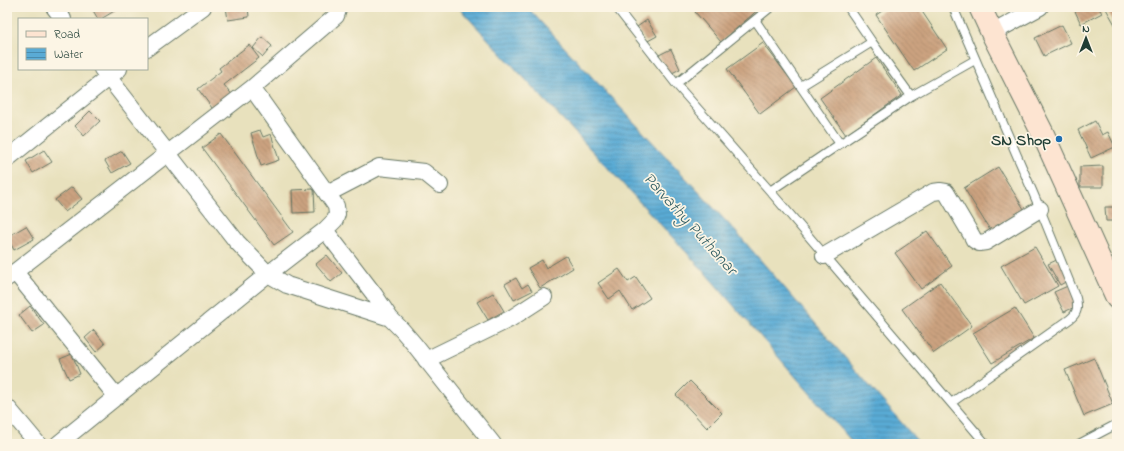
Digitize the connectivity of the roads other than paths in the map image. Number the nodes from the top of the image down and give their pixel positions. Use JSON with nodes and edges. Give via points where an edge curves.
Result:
{"nodes":[{"id":1,"x":54,"y":7,"type":"edge"},
{"id":2,"x":203,"y":7,"type":"edge"},
{"id":3,"x":339,"y":7,"type":"edge"},
{"id":4,"x":616,"y":7,"type":"edge"},
{"id":5,"x":771,"y":7,"type":"edge"},
{"id":6,"x":848,"y":7,"type":"edge"},
{"id":7,"x":953,"y":7,"type":"edge"},
{"id":8,"x":980,"y":7,"type":"edge"},
{"id":9,"x":1040,"y":7,"type":"edge"},
{"id":10,"x":62,"y":18,"type":"edge"},
{"id":11,"x":755,"y":20,"type":"junction"},
{"id":12,"x":992,"y":32,"type":"junction"},
{"id":13,"x":872,"y":42,"type":"junction"},
{"id":14,"x":148,"y":47,"type":"edge"},
{"id":15,"x":975,"y":60,"type":"junction"},
{"id":16,"x":110,"y":72,"type":"edge"},
{"id":17,"x":676,"y":84,"type":"junction"},
{"id":18,"x":801,"y":86,"type":"junction"},
{"id":19,"x":252,"y":88,"type":"junction"},
{"id":20,"x":911,"y":96,"type":"junction"},
{"id":21,"x":840,"y":144,"type":"junction"},
{"id":22,"x":168,"y":153,"type":"junction"},
{"id":23,"x":7,"y":159,"type":"edge"},
{"id":24,"x":440,"y":185,"type":"dead end"},
{"id":25,"x":770,"y":191,"type":"junction"},
{"id":26,"x":327,"y":194,"type":"junction"},
{"id":27,"x":1040,"y":209,"type":"junction"},
{"id":28,"x":325,"y":230,"type":"junction"},
{"id":29,"x":824,"y":256,"type":"junction"},
{"id":30,"x":268,"y":274,"type":"junction"},
{"id":31,"x":11,"y":275,"type":"edge"},
{"id":32,"x":544,"y":297,"type":"dead end"},
{"id":33,"x":1117,"y":298,"type":"edge"},
{"id":34,"x":390,"y":318,"type":"junction"},
{"id":35,"x":426,"y":360,"type":"junction"},
{"id":36,"x":117,"y":397,"type":"junction"},
{"id":37,"x":951,"y":403,"type":"junction"},
{"id":38,"x":7,"y":407,"type":"edge"},
{"id":39,"x":1117,"y":424,"type":"edge"},
{"id":40,"x":38,"y":444,"type":"edge"},
{"id":41,"x":58,"y":444,"type":"edge"},
{"id":42,"x":493,"y":444,"type":"edge"},
{"id":43,"x":986,"y":444,"type":"edge"},
{"id":44,"x":1079,"y":444,"type":"edge"}],
"edges":[{"from":1,"to":10,"type":"street"},
{"from":2,"to":14,"type":"street"},
{"from":3,"to":19,"type":"street","via":[[336,16]]},
{"from":4,"to":17,"type":"lane"},
{"from":5,"to":11,"type":"lane"},
{"from":6,"to":13,"type":"lane"},
{"from":7,"to":15,"type":"lane"},
{"from":8,"to":12,"type":"main road"},
{"from":9,"to":12,"type":"street"},
{"from":11,"to":17,"type":"lane"},
{"from":11,"to":18,"type":"lane"},
{"from":12,"to":33,"type":"main road","via":[[1042,132]]},
{"from":13,"to":18,"type":"lane"},
{"from":13,"to":20,"type":"lane"},
{"from":15,"to":20,"type":"lane"},
{"from":15,"to":27,"type":"lane"},
{"from":16,"to":22,"type":"street"},
{"from":16,"to":23,"type":"street"},
{"from":17,"to":25,"type":"lane"},
{"from":18,"to":21,"type":"lane"},
{"from":19,"to":22,"type":"street"},
{"from":19,"to":26,"type":"street"},
{"from":20,"to":21,"type":"lane"},
{"from":21,"to":25,"type":"lane"},
{"from":22,"to":30,"type":"street","via":[[237,242]]},
{"from":22,"to":31,"type":"street"},
{"from":24,"to":26,"type":"street","via":[[424,172],[379,167]]},
{"from":25,"to":29,"type":"lane"},
{"from":26,"to":28,"type":"street","via":[[336,206],[337,214]]},
{"from":27,"to":29,"type":"street","via":[[986,242],[979,243],[972,236],[946,192],[933,192]]},
{"from":27,"to":37,"type":"lane","via":[[1076,298],[1078,308],[1075,315]]},
{"from":28,"to":30,"type":"street"},
{"from":28,"to":34,"type":"street"},
{"from":29,"to":37,"type":"lane"},
{"from":30,"to":34,"type":"street","via":[[287,285]]},
{"from":30,"to":36,"type":"street"},
{"from":31,"to":36,"type":"street"},
{"from":32,"to":35,"type":"street","via":[[510,319]]},
{"from":34,"to":35,"type":"street"},
{"from":35,"to":42,"type":"street"},
{"from":36,"to":41,"type":"street"},
{"from":37,"to":43,"type":"lane"},
{"from":38,"to":40,"type":"street"},
{"from":39,"to":44,"type":"lane"}]}
